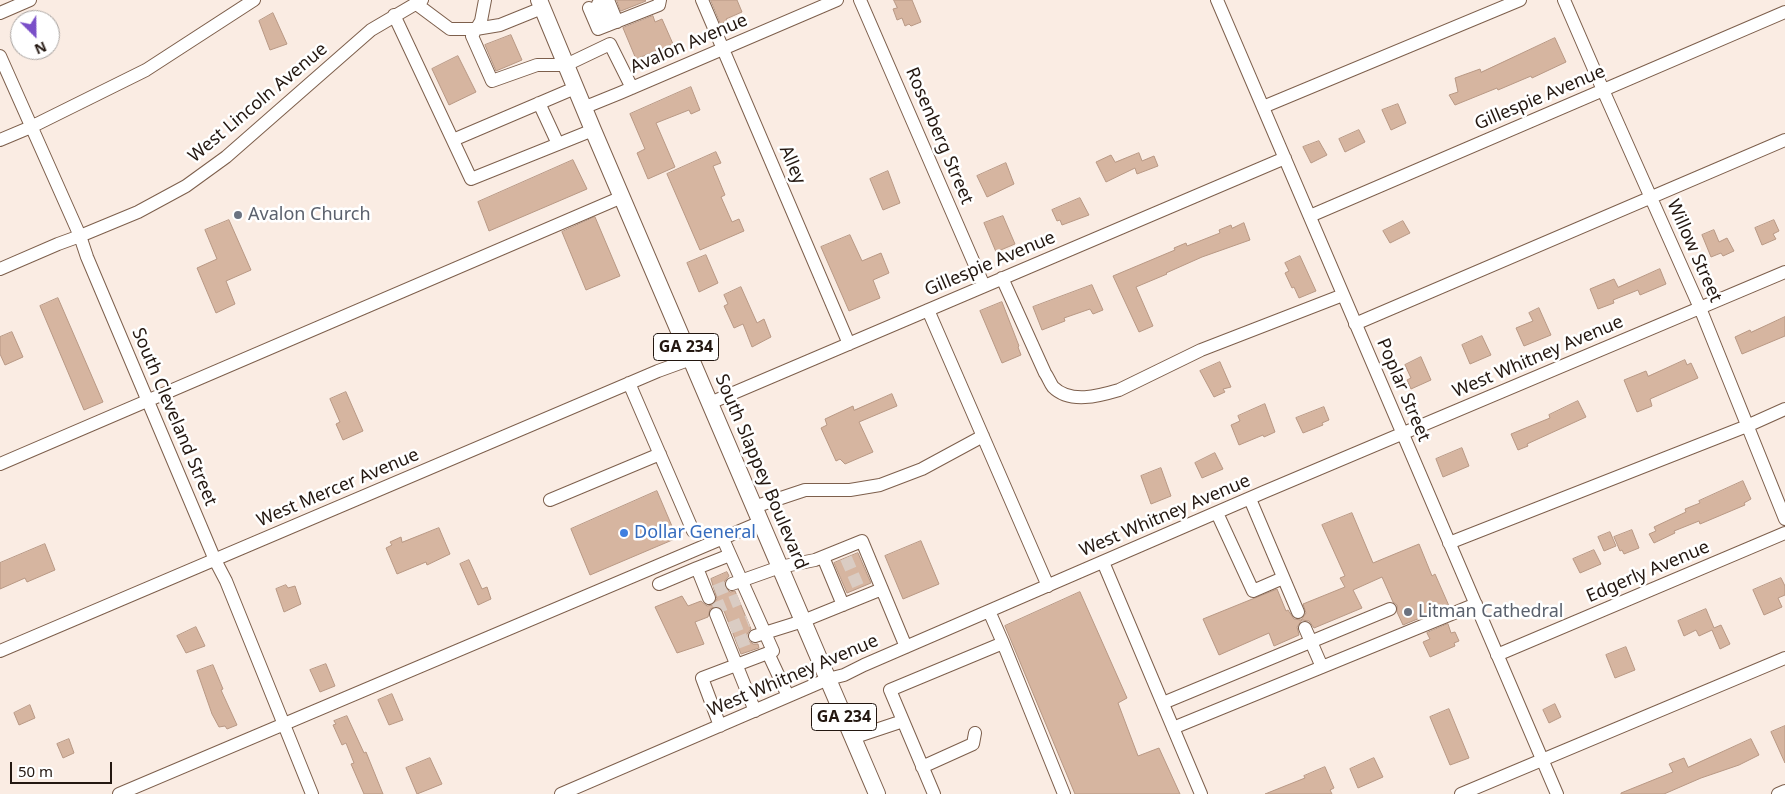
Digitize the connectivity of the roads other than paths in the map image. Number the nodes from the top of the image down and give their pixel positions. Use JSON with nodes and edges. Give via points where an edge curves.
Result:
{"nodes":[{"id":1,"x":30,"y":0,"type":"edge"},
{"id":2,"x":254,"y":0,"type":"edge"},
{"id":3,"x":485,"y":0,"type":"edge"},
{"id":4,"x":660,"y":0,"type":"edge"},
{"id":5,"x":702,"y":0,"type":"edge"},
{"id":6,"x":837,"y":0,"type":"edge"},
{"id":7,"x":860,"y":0,"type":"edge"},
{"id":8,"x":1217,"y":0,"type":"edge"},
{"id":9,"x":1520,"y":0,"type":"edge"},
{"id":10,"x":1564,"y":0,"type":"edge"},
{"id":11,"x":418,"y":2,"type":"edge"},
{"id":12,"x":541,"y":4,"type":"edge"},
{"id":13,"x":598,"y":4,"type":"edge"},
{"id":14,"x":1785,"y":12,"type":"edge"},
{"id":15,"x":0,"y":13,"type":"edge"},
{"id":16,"x":394,"y":15,"type":"junction"},
{"id":17,"x":612,"y":24,"type":"junction"},
{"id":18,"x":476,"y":29,"type":"junction"},
{"id":19,"x":724,"y":48,"type":"junction"},
{"id":20,"x":0,"y":56,"type":"edge"},
{"id":21,"x":566,"y":65,"type":"junction"},
{"id":22,"x":575,"y":88,"type":"junction"},
{"id":23,"x":632,"y":88,"type":"junction"},
{"id":24,"x":1603,"y":90,"type":"junction"},
{"id":25,"x":539,"y":104,"type":"junction"},
{"id":26,"x":1263,"y":107,"type":"junction"},
{"id":27,"x":583,"y":108,"type":"junction"},
{"id":28,"x":31,"y":127,"type":"junction"},
{"id":29,"x":593,"y":130,"type":"junction"},
{"id":30,"x":0,"y":140,"type":"edge"},
{"id":31,"x":453,"y":140,"type":"junction"},
{"id":32,"x":1785,"y":140,"type":"edge"},
{"id":33,"x":558,"y":144,"type":"junction"},
{"id":34,"x":1285,"y":158,"type":"junction"},
{"id":35,"x":622,"y":197,"type":"junction"},
{"id":36,"x":1651,"y":197,"type":"junction"},
{"id":37,"x":1310,"y":216,"type":"junction"},
{"id":38,"x":80,"y":236,"type":"junction"},
{"id":39,"x":0,"y":270,"type":"edge"},
{"id":40,"x":1785,"y":272,"type":"edge"},
{"id":41,"x":1002,"y":278,"type":"junction"},
{"id":42,"x":984,"y":286,"type":"junction"},
{"id":43,"x":1343,"y":295,"type":"junction"},
{"id":44,"x":1700,"y":308,"type":"junction"},
{"id":45,"x":928,"y":310,"type":"junction"},
{"id":46,"x":1355,"y":324,"type":"junction"},
{"id":47,"x":849,"y":344,"type":"junction"},
{"id":48,"x":691,"y":359,"type":"junction"},
{"id":49,"x":629,"y":383,"type":"junction"},
{"id":50,"x":148,"y":400,"type":"junction"},
{"id":51,"x":710,"y":403,"type":"junction"},
{"id":52,"x":1785,"y":409,"type":"edge"},
{"id":53,"x":1747,"y":426,"type":"junction"},
{"id":54,"x":1403,"y":435,"type":"junction"},
{"id":55,"x":983,"y":436,"type":"junction"},
{"id":56,"x":660,"y":454,"type":"junction"},
{"id":57,"x":0,"y":464,"type":"edge"},
{"id":58,"x":1250,"y":498,"type":"junction"},
{"id":59,"x":550,"y":500,"type":"dead end"},
{"id":60,"x":754,"y":507,"type":"junction"},
{"id":61,"x":1217,"y":513,"type":"junction"},
{"id":62,"x":1785,"y":519,"type":"edge"},
{"id":63,"x":761,"y":522,"type":"junction"},
{"id":64,"x":693,"y":531,"type":"dead end"},
{"id":65,"x":1785,"y":533,"type":"edge"},
{"id":66,"x":722,"y":539,"type":"junction"},
{"id":67,"x":1449,"y":543,"type":"junction"},
{"id":68,"x":730,"y":555,"type":"junction"},
{"id":69,"x":823,"y":557,"type":"junction"},
{"id":70,"x":215,"y":560,"type":"junction"},
{"id":71,"x":1103,"y":562,"type":"junction"},
{"id":72,"x":780,"y":567,"type":"junction"},
{"id":73,"x":697,"y":568,"type":"junction"},
{"id":74,"x":1283,"y":578,"type":"junction"},
{"id":75,"x":737,"y":582,"type":"junction"},
{"id":76,"x":659,"y":584,"type":"dead end"},
{"id":77,"x":1048,"y":586,"type":"junction"},
{"id":78,"x":882,"y":589,"type":"junction"},
{"id":79,"x":710,"y":594,"type":"dead end"},
{"id":80,"x":1476,"y":604,"type":"junction"},
{"id":81,"x":843,"y":605,"type":"junction"},
{"id":82,"x":1390,"y":609,"type":"dead end"},
{"id":83,"x":989,"y":611,"type":"junction"},
{"id":84,"x":1298,"y":612,"type":"dead end"},
{"id":85,"x":716,"y":614,"type":"dead end"},
{"id":86,"x":803,"y":621,"type":"junction"},
{"id":87,"x":1305,"y":628,"type":"dead end"},
{"id":88,"x":760,"y":634,"type":"junction"},
{"id":89,"x":1002,"y":643,"type":"junction"},
{"id":90,"x":1311,"y":643,"type":"junction"},
{"id":91,"x":906,"y":647,"type":"junction"},
{"id":92,"x":0,"y":651,"type":"edge"},
{"id":93,"x":768,"y":653,"type":"junction"},
{"id":94,"x":1497,"y":655,"type":"junction"},
{"id":95,"x":1785,"y":658,"type":"edge"},
{"id":96,"x":736,"y":664,"type":"junction"},
{"id":97,"x":1322,"y":667,"type":"junction"},
{"id":98,"x":828,"y":679,"type":"junction"},
{"id":99,"x":788,"y":696,"type":"junction"},
{"id":100,"x":1162,"y":702,"type":"junction"},
{"id":101,"x":755,"y":711,"type":"junction"},
{"id":102,"x":903,"y":722,"type":"junction"},
{"id":103,"x":284,"y":725,"type":"junction"},
{"id":104,"x":720,"y":726,"type":"junction"},
{"id":105,"x":1174,"y":728,"type":"junction"},
{"id":106,"x":975,"y":733,"type":"dead end"},
{"id":107,"x":852,"y":738,"type":"junction"},
{"id":108,"x":1542,"y":760,"type":"junction"},
{"id":109,"x":922,"y":766,"type":"junction"},
{"id":110,"x":1785,"y":791,"type":"edge"},
{"id":111,"x":119,"y":794,"type":"edge"},
{"id":112,"x":312,"y":794,"type":"edge"},
{"id":113,"x":561,"y":794,"type":"edge"},
{"id":114,"x":876,"y":794,"type":"edge"},
{"id":115,"x":934,"y":794,"type":"edge"},
{"id":116,"x":1064,"y":794,"type":"edge"},
{"id":117,"x":1201,"y":794,"type":"edge"},
{"id":118,"x":1461,"y":794,"type":"edge"},
{"id":119,"x":1557,"y":794,"type":"edge"},
{"id":120,"x":1778,"y":794,"type":"edge"}],
"edges":[{"from":1,"to":15,"type":"street"},
{"from":2,"to":28,"type":"street","via":[[146,70]]},
{"from":3,"to":18,"type":"street"},
{"from":4,"to":17,"type":"street","via":[[658,5]]},
{"from":5,"to":19,"type":"street","name":"Alley"},
{"from":6,"to":19,"type":"street","name":"Avalon Avenue"},
{"from":7,"to":42,"type":"street","name":"Rosenberg Street"},
{"from":8,"to":26,"type":"street","name":"Poplar Street"},
{"from":9,"to":26,"type":"street"},
{"from":10,"to":24,"type":"street","name":"Willow Street"},
{"from":11,"to":16,"type":"street","name":"West Lincoln Avenue"},
{"from":11,"to":18,"type":"street","via":[[450,28]]},
{"from":12,"to":18,"type":"street","via":[[500,25]]},
{"from":12,"to":21,"type":"main road","name":"South Slappey Boulevard","number":"GA 234"},
{"from":13,"to":17,"type":"street"},
{"from":13,"to":17,"type":"street","via":[[598,29]]},
{"from":14,"to":24,"type":"street","name":"Gillespie Avenue"},
{"from":16,"to":31,"type":"street"},
{"from":16,"to":38,"type":"street","name":"West Lincoln Avenue","via":[[370,30],[226,157],[186,186],[138,212]]},
{"from":18,"to":21,"type":"street","via":[[472,36],[492,81],[537,65]]},
{"from":19,"to":23,"type":"street","name":"Avalon Avenue"},
{"from":19,"to":47,"type":"street","name":"Alley"},
{"from":20,"to":28,"type":"street","name":"South Cleveland Street"},
{"from":21,"to":22,"type":"main road","name":"South Slappey Boulevard","number":"GA 234"},
{"from":21,"to":23,"type":"street","via":[[610,44]]},
{"from":22,"to":25,"type":"street"},
{"from":22,"to":27,"type":"main road","name":"South Slappey Boulevard","number":"GA 234"},
{"from":23,"to":27,"type":"street","name":"Avalon Avenue"},
{"from":24,"to":36,"type":"street","name":"Willow Street"},
{"from":24,"to":37,"type":"street","name":"Gillespie Avenue"},
{"from":25,"to":31,"type":"street"},
{"from":25,"to":33,"type":"street"},
{"from":26,"to":34,"type":"street","name":"Poplar Street"},
{"from":27,"to":29,"type":"main road","name":"South Slappey Boulevard","number":"GA 234"},
{"from":28,"to":30,"type":"street"},
{"from":28,"to":38,"type":"street","name":"South Cleveland Street"},
{"from":29,"to":33,"type":"street"},
{"from":29,"to":35,"type":"main road","name":"South Slappey Boulevard","number":"GA 234"},
{"from":31,"to":33,"type":"street","via":[[471,179]]},
{"from":32,"to":36,"type":"street"},
{"from":34,"to":37,"type":"street","name":"Poplar Street"},
{"from":34,"to":41,"type":"street","name":"Gillespie Avenue"},
{"from":35,"to":48,"type":"main road","name":"South Slappey Boulevard","number":"GA 234"},
{"from":35,"to":50,"type":"street"},
{"from":36,"to":44,"type":"street","name":"Willow Street"},
{"from":36,"to":46,"type":"street"},
{"from":37,"to":43,"type":"street","name":"Poplar Street"},
{"from":38,"to":39,"type":"street","name":"West Lincoln Avenue"},
{"from":38,"to":50,"type":"street","name":"South Cleveland Street"},
{"from":40,"to":44,"type":"street","name":"West Whitney Avenue"},
{"from":41,"to":42,"type":"street","name":"Gillespie Avenue"},
{"from":41,"to":43,"type":"street","via":[[1053,387],[1075,398],[1118,390],[1201,350]]},
{"from":42,"to":45,"type":"street","name":"Gillespie Avenue"},
{"from":43,"to":46,"type":"street","name":"Poplar Street"},
{"from":44,"to":53,"type":"street","name":"Willow Street"},
{"from":44,"to":54,"type":"street","name":"West Whitney Avenue"},
{"from":45,"to":47,"type":"street","name":"Gillespie Avenue"},
{"from":45,"to":55,"type":"street"},
{"from":46,"to":54,"type":"street","name":"Poplar Street"},
{"from":47,"to":51,"type":"street","name":"Gillespie Avenue"},
{"from":48,"to":49,"type":"street","name":"West Mercer Avenue"},
{"from":48,"to":51,"type":"main road","name":"South Slappey Boulevard","number":"GA 234"},
{"from":49,"to":56,"type":"street"},
{"from":49,"to":70,"type":"street","name":"West Mercer Avenue"},
{"from":50,"to":57,"type":"street"},
{"from":50,"to":70,"type":"street","name":"South Cleveland Street"},
{"from":51,"to":60,"type":"main road","name":"South Slappey Boulevard","number":"GA 234"},
{"from":52,"to":53,"type":"street"},
{"from":53,"to":62,"type":"street","name":"Willow Street"},
{"from":53,"to":67,"type":"street"},
{"from":54,"to":58,"type":"street","name":"West Whitney Avenue"},
{"from":54,"to":67,"type":"street","name":"Poplar Street"},
{"from":55,"to":60,"type":"street","via":[[922,469],[880,485],[850,490],[805,490]]},
{"from":55,"to":77,"type":"street"},
{"from":56,"to":59,"type":"street"},
{"from":56,"to":64,"type":"street"},
{"from":58,"to":61,"type":"street","name":"West Whitney Avenue"},
{"from":58,"to":74,"type":"street"},
{"from":60,"to":63,"type":"main road","name":"South Slappey Boulevard","number":"GA 234"},
{"from":61,"to":71,"type":"street","name":"West Whitney Avenue"},
{"from":61,"to":74,"type":"street","via":[[1253,591]]},
{"from":63,"to":66,"type":"street"},
{"from":63,"to":72,"type":"main road","name":"South Slappey Boulevard","number":"GA 234"},
{"from":65,"to":94,"type":"street","name":"Edgerly Avenue"},
{"from":66,"to":68,"type":"street"},
{"from":66,"to":103,"type":"street"},
{"from":67,"to":80,"type":"street","name":"Poplar Street"},
{"from":68,"to":73,"type":"street"},
{"from":68,"to":75,"type":"street"},
{"from":69,"to":72,"type":"street"},
{"from":69,"to":78,"type":"street","via":[[844,553],[862,541]]},
{"from":69,"to":81,"type":"street"},
{"from":70,"to":92,"type":"street","name":"West Mercer Avenue"},
{"from":70,"to":103,"type":"street","name":"South Cleveland Street"},
{"from":71,"to":77,"type":"street","name":"West Whitney Avenue"},
{"from":71,"to":100,"type":"street"},
{"from":72,"to":75,"type":"street"},
{"from":72,"to":86,"type":"main road","name":"South Slappey Boulevard","number":"GA 234"},
{"from":73,"to":76,"type":"street"},
{"from":73,"to":79,"type":"street"},
{"from":74,"to":84,"type":"street"},
{"from":75,"to":88,"type":"street"},
{"from":77,"to":83,"type":"street","name":"West Whitney Avenue"},
{"from":78,"to":81,"type":"street","via":[[861,592]]},
{"from":78,"to":91,"type":"street"},
{"from":80,"to":94,"type":"street","name":"Poplar Street"},
{"from":80,"to":97,"type":"street"},
{"from":81,"to":86,"type":"street"},
{"from":82,"to":90,"type":"street"},
{"from":83,"to":89,"type":"street"},
{"from":83,"to":91,"type":"street","name":"West Whitney Avenue"},
{"from":85,"to":96,"type":"street","via":[[733,645]]},
{"from":86,"to":88,"type":"street"},
{"from":86,"to":98,"type":"main road","name":"South Slappey Boulevard","number":"GA 234"},
{"from":87,"to":90,"type":"street"},
{"from":88,"to":93,"type":"street","via":[[773,651]]},
{"from":89,"to":102,"type":"street","via":[[890,690]]},
{"from":89,"to":116,"type":"street"},
{"from":90,"to":97,"type":"street"},
{"from":90,"to":100,"type":"street"},
{"from":91,"to":98,"type":"street","name":"West Whitney Avenue"},
{"from":93,"to":96,"type":"street"},
{"from":93,"to":99,"type":"street"},
{"from":94,"to":108,"type":"street","name":"Poplar Street"},
{"from":95,"to":108,"type":"street"},
{"from":96,"to":101,"type":"street"},
{"from":96,"to":104,"type":"street","via":[[702,678]]},
{"from":97,"to":105,"type":"street"},
{"from":98,"to":99,"type":"street","name":"West Whitney Avenue"},
{"from":98,"to":107,"type":"main road","name":"South Slappey Boulevard","number":"GA 234"},
{"from":99,"to":101,"type":"street","name":"West Whitney Avenue"},
{"from":100,"to":105,"type":"street"},
{"from":101,"to":104,"type":"street","name":"West Whitney Avenue"},
{"from":102,"to":107,"type":"street"},
{"from":102,"to":109,"type":"street"},
{"from":103,"to":111,"type":"street"},
{"from":103,"to":112,"type":"street","name":"South Cleveland Street"},
{"from":104,"to":113,"type":"street","name":"West Whitney Avenue"},
{"from":105,"to":117,"type":"street"},
{"from":106,"to":109,"type":"street","via":[[973,744]]},
{"from":107,"to":114,"type":"main road","name":"South Slappey Boulevard","number":"GA 234"},
{"from":108,"to":118,"type":"street"},
{"from":108,"to":119,"type":"street","name":"Poplar Street"},
{"from":109,"to":115,"type":"street"},
{"from":110,"to":120,"type":"street"}]}
